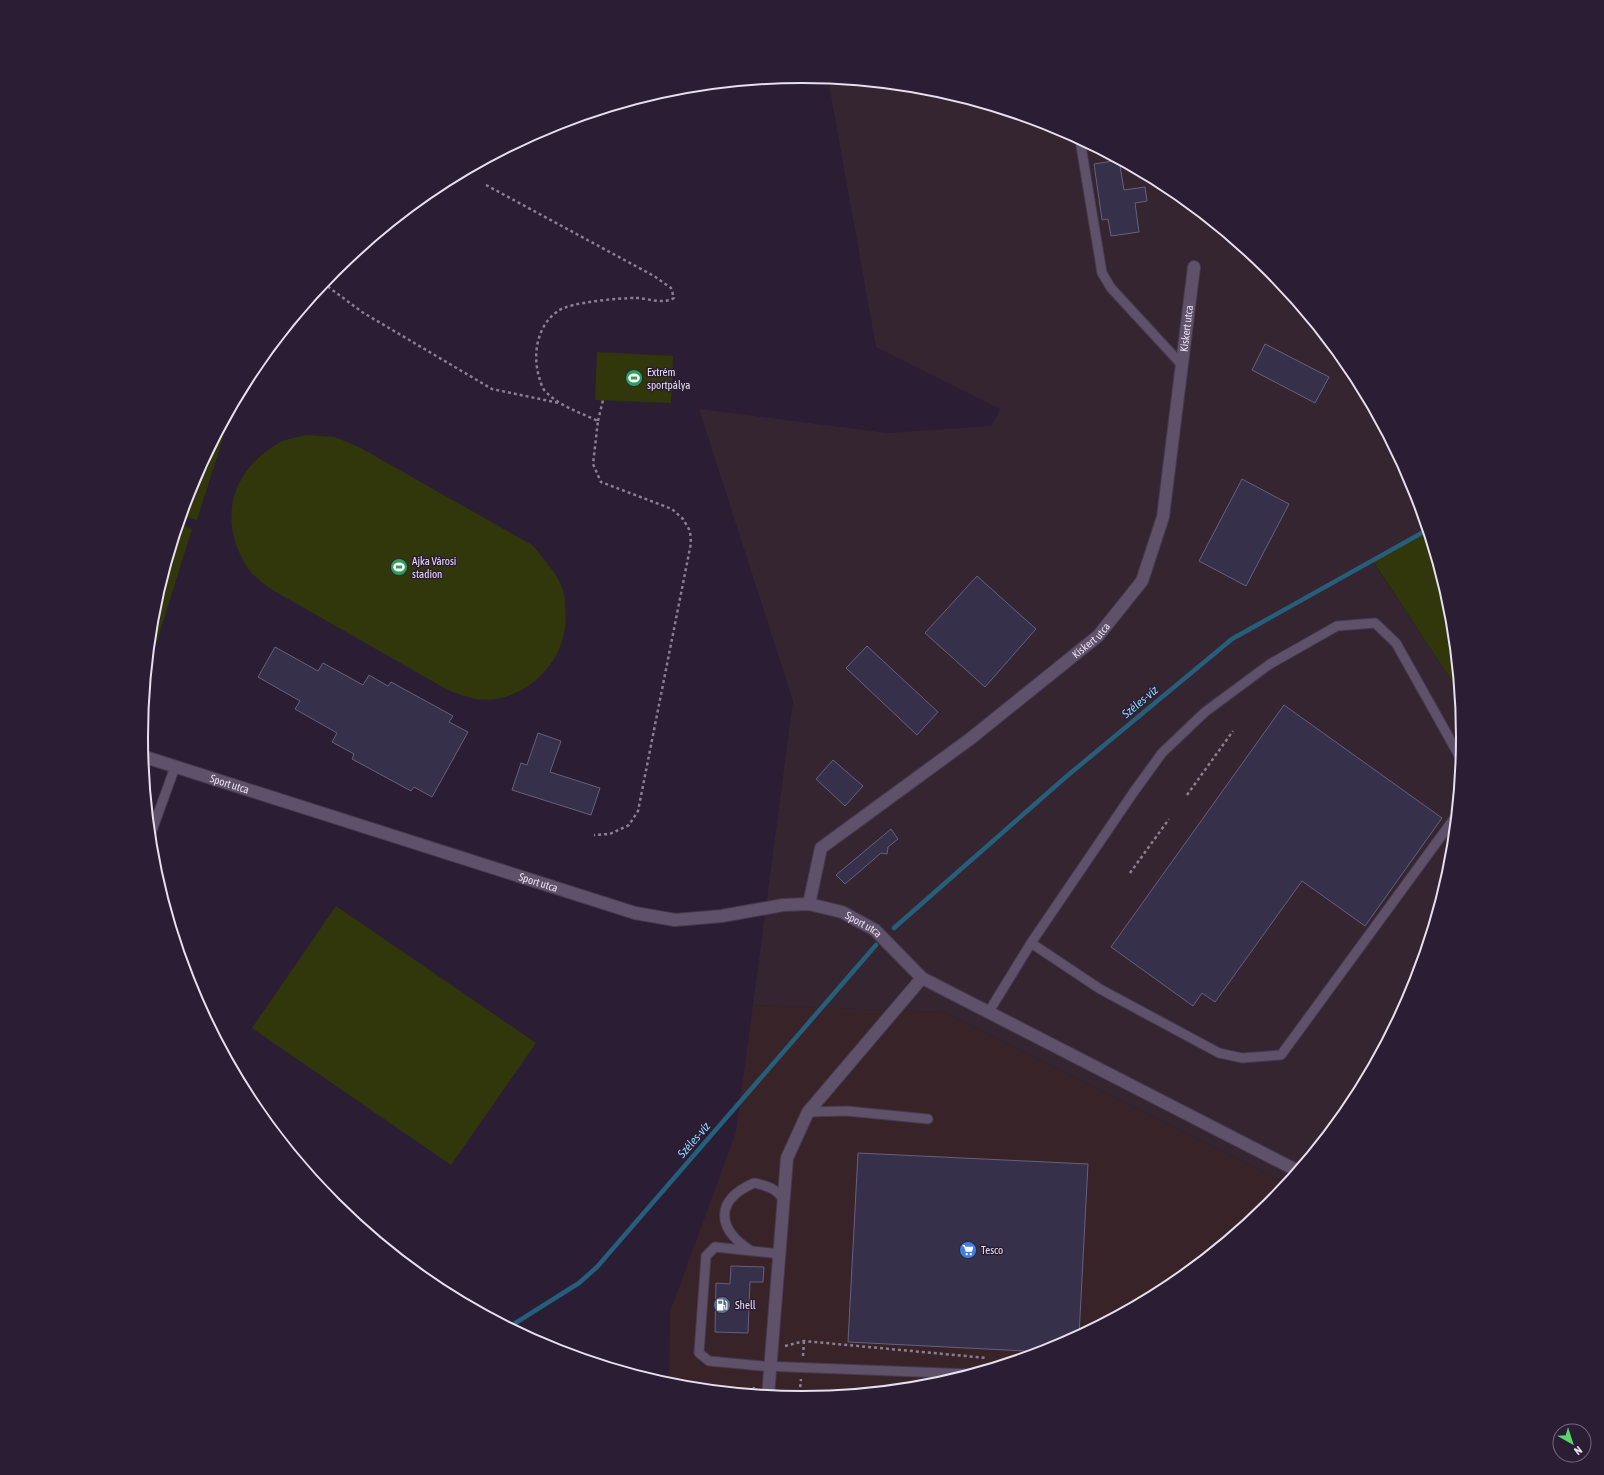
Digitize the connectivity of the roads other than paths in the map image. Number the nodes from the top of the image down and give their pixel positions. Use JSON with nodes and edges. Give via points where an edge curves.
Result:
{"nodes":[{"id":1,"x":1081,"y":146,"type":"edge"},
{"id":2,"x":1194,"y":267,"type":"dead end"},
{"id":3,"x":1182,"y":365,"type":"junction"},
{"id":4,"x":1456,"y":750,"type":"edge"},
{"id":5,"x":148,"y":758,"type":"edge"},
{"id":6,"x":175,"y":767,"type":"junction"},
{"id":7,"x":1451,"y":823,"type":"edge"},
{"id":8,"x":154,"y":826,"type":"edge"},
{"id":9,"x":809,"y":904,"type":"junction"},
{"id":10,"x":1031,"y":943,"type":"junction"},
{"id":11,"x":922,"y":978,"type":"junction"},
{"id":12,"x":988,"y":1013,"type":"junction"},
{"id":13,"x":808,"y":1112,"type":"junction"},
{"id":14,"x":928,"y":1119,"type":"dead end"},
{"id":15,"x":1294,"y":1169,"type":"edge"},
{"id":16,"x":784,"y":1201,"type":"junction"},
{"id":17,"x":751,"y":1251,"type":"junction"},
{"id":18,"x":780,"y":1254,"type":"junction"},
{"id":19,"x":771,"y":1367,"type":"junction"},
{"id":20,"x":956,"y":1373,"type":"edge"},
{"id":21,"x":768,"y":1391,"type":"edge"}],
"edges":[{"from":1,"to":3,"type":"lane","via":[[1102,274],[1110,288]]},
{"from":2,"to":3,"type":"street","name":"Kiskert utca"},
{"from":3,"to":9,"type":"street","name":"Kiskert utca","via":[[1163,517],[1142,581],[1098,636],[970,739],[821,848]]},
{"from":4,"to":10,"type":"lane","via":[[1396,643],[1375,623],[1337,626],[1270,664],[1206,712],[1162,753]]},
{"from":5,"to":6,"type":"street","name":"Sport utca"},
{"from":6,"to":8,"type":"lane"},
{"from":6,"to":9,"type":"street","name":"Sport utca","via":[[635,913],[675,920],[722,916],[783,905]]},
{"from":7,"to":10,"type":"lane","via":[[1281,1055],[1242,1058],[1219,1054],[1100,989]]},
{"from":9,"to":11,"type":"street","name":"Sport utca","via":[[842,912],[875,930]]},
{"from":10,"to":12,"type":"lane"},
{"from":11,"to":12,"type":"street","name":"Sport utca"},
{"from":11,"to":13,"type":"street"},
{"from":12,"to":15,"type":"street","name":"Sport utca"},
{"from":13,"to":14,"type":"lane","via":[[847,1111]]},
{"from":13,"to":16,"type":"street","via":[[788,1158]]},
{"from":16,"to":17,"type":"lane","via":[[780,1193],[770,1186],[754,1183],[732,1196],[725,1209],[726,1224],[731,1236]]},
{"from":16,"to":18,"type":"street"},
{"from":17,"to":18,"type":"lane"},
{"from":17,"to":19,"type":"lane","via":[[715,1247],[706,1256],[699,1353],[709,1361]]},
{"from":18,"to":19,"type":"street"},
{"from":19,"to":20,"type":"lane"},
{"from":19,"to":21,"type":"street"}]}
